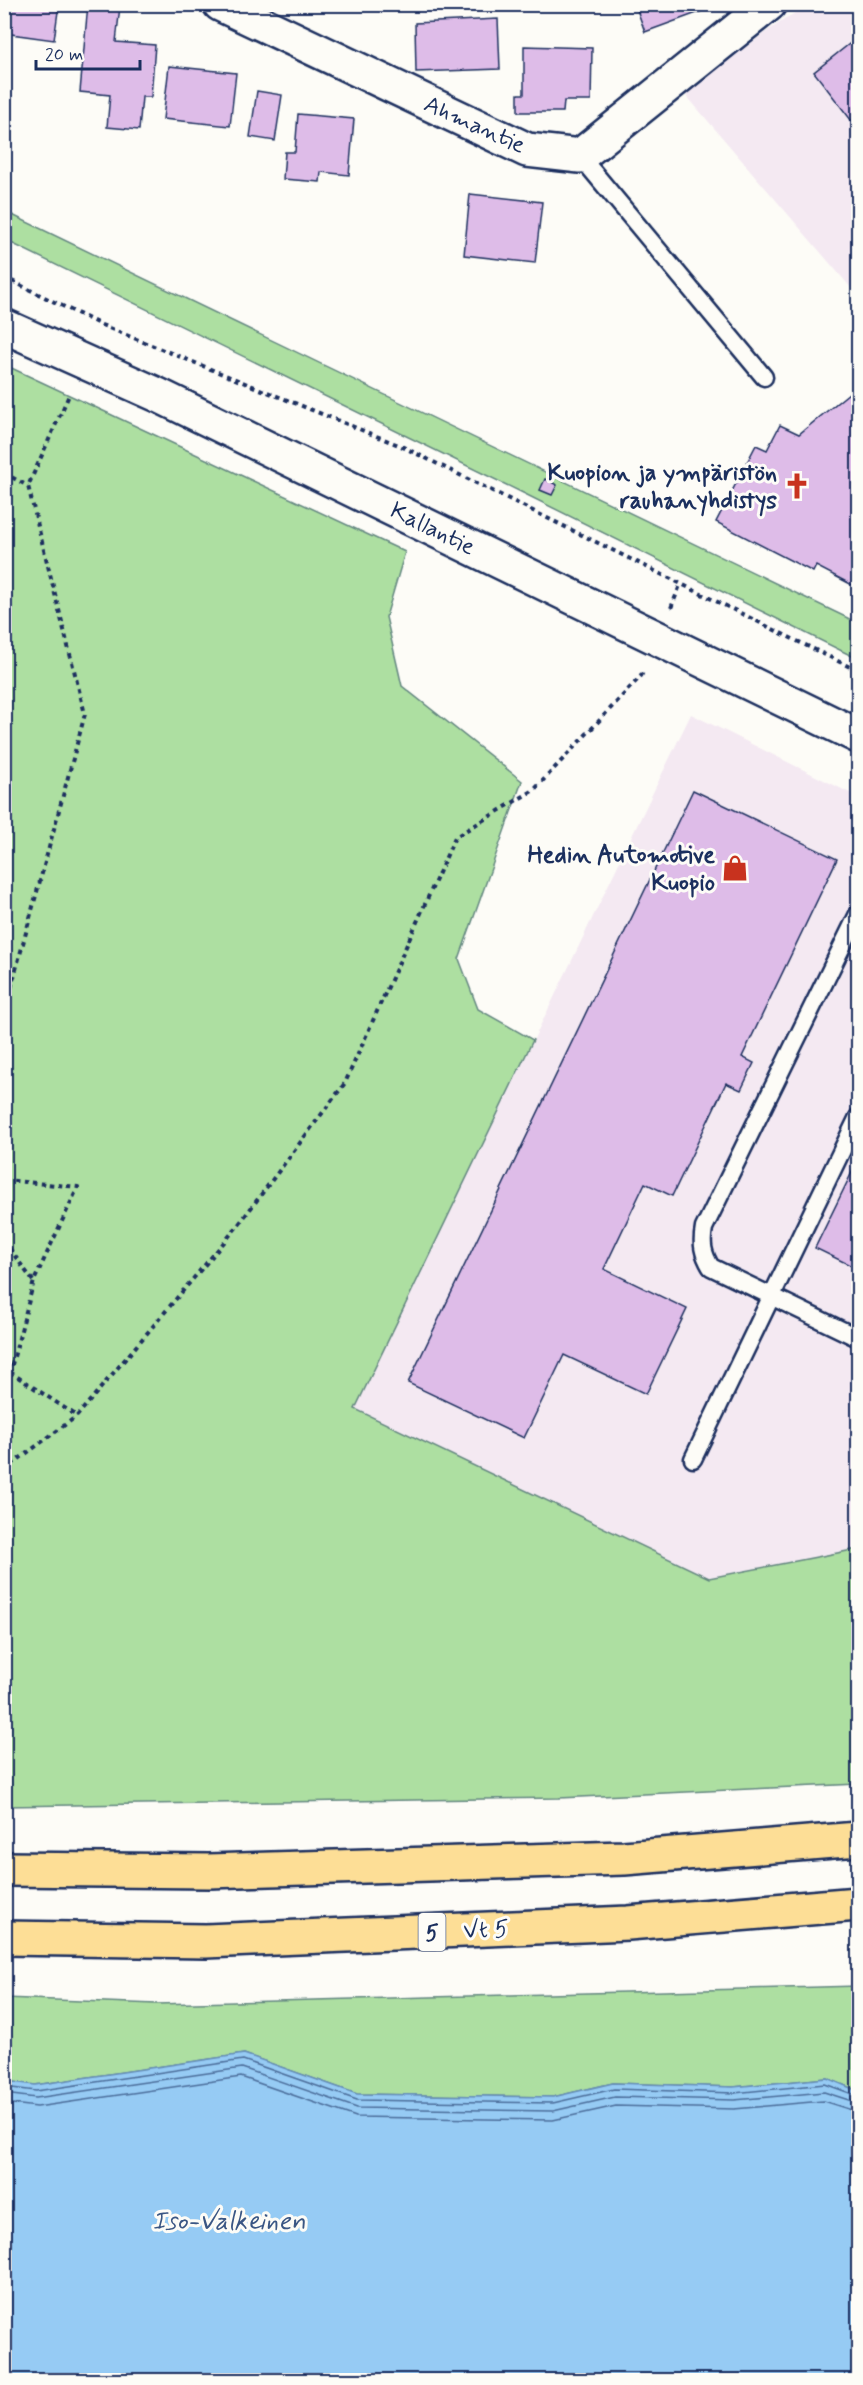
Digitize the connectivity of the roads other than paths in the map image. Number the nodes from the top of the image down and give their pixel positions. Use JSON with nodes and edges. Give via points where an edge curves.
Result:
{"nodes":[{"id":1,"x":220,"y":4,"type":"edge"},
{"id":2,"x":769,"y":4,"type":"edge"},
{"id":3,"x":580,"y":156,"type":"junction"},
{"id":4,"x":4,"y":326,"type":"edge"},
{"id":5,"x":764,"y":377,"type":"dead end"},
{"id":6,"x":858,"y":736,"type":"edge"},
{"id":7,"x":858,"y":914,"type":"edge"},
{"id":8,"x":858,"y":1117,"type":"edge"},
{"id":9,"x":771,"y":1297,"type":"junction"},
{"id":10,"x":858,"y":1338,"type":"edge"},
{"id":11,"x":693,"y":1459,"type":"dead end"},
{"id":12,"x":858,"y":1839,"type":"edge"},
{"id":13,"x":4,"y":1869,"type":"edge"},
{"id":14,"x":858,"y":1904,"type":"edge"},
{"id":15,"x":4,"y":1938,"type":"edge"}],
"edges":[{"from":1,"to":3,"type":"main road","name":"Ahmantie","via":[[527,150]]},
{"from":2,"to":3,"type":"main road"},
{"from":3,"to":5,"type":"lane"},
{"from":4,"to":6,"type":"main road","name":"Kallantie","via":[[158,395]]},
{"from":7,"to":9,"type":"lane","via":[[704,1228],[704,1256],[711,1267]]},
{"from":8,"to":9,"type":"lane"},
{"from":9,"to":10,"type":"lane"},
{"from":9,"to":11,"type":"lane"},
{"from":12,"to":13,"type":"highway","via":[[624,1858],[209,1871]]},
{"from":14,"to":15,"type":"highway","name":"Vt 5","number":"5","via":[[628,1923],[206,1941]]}]}
